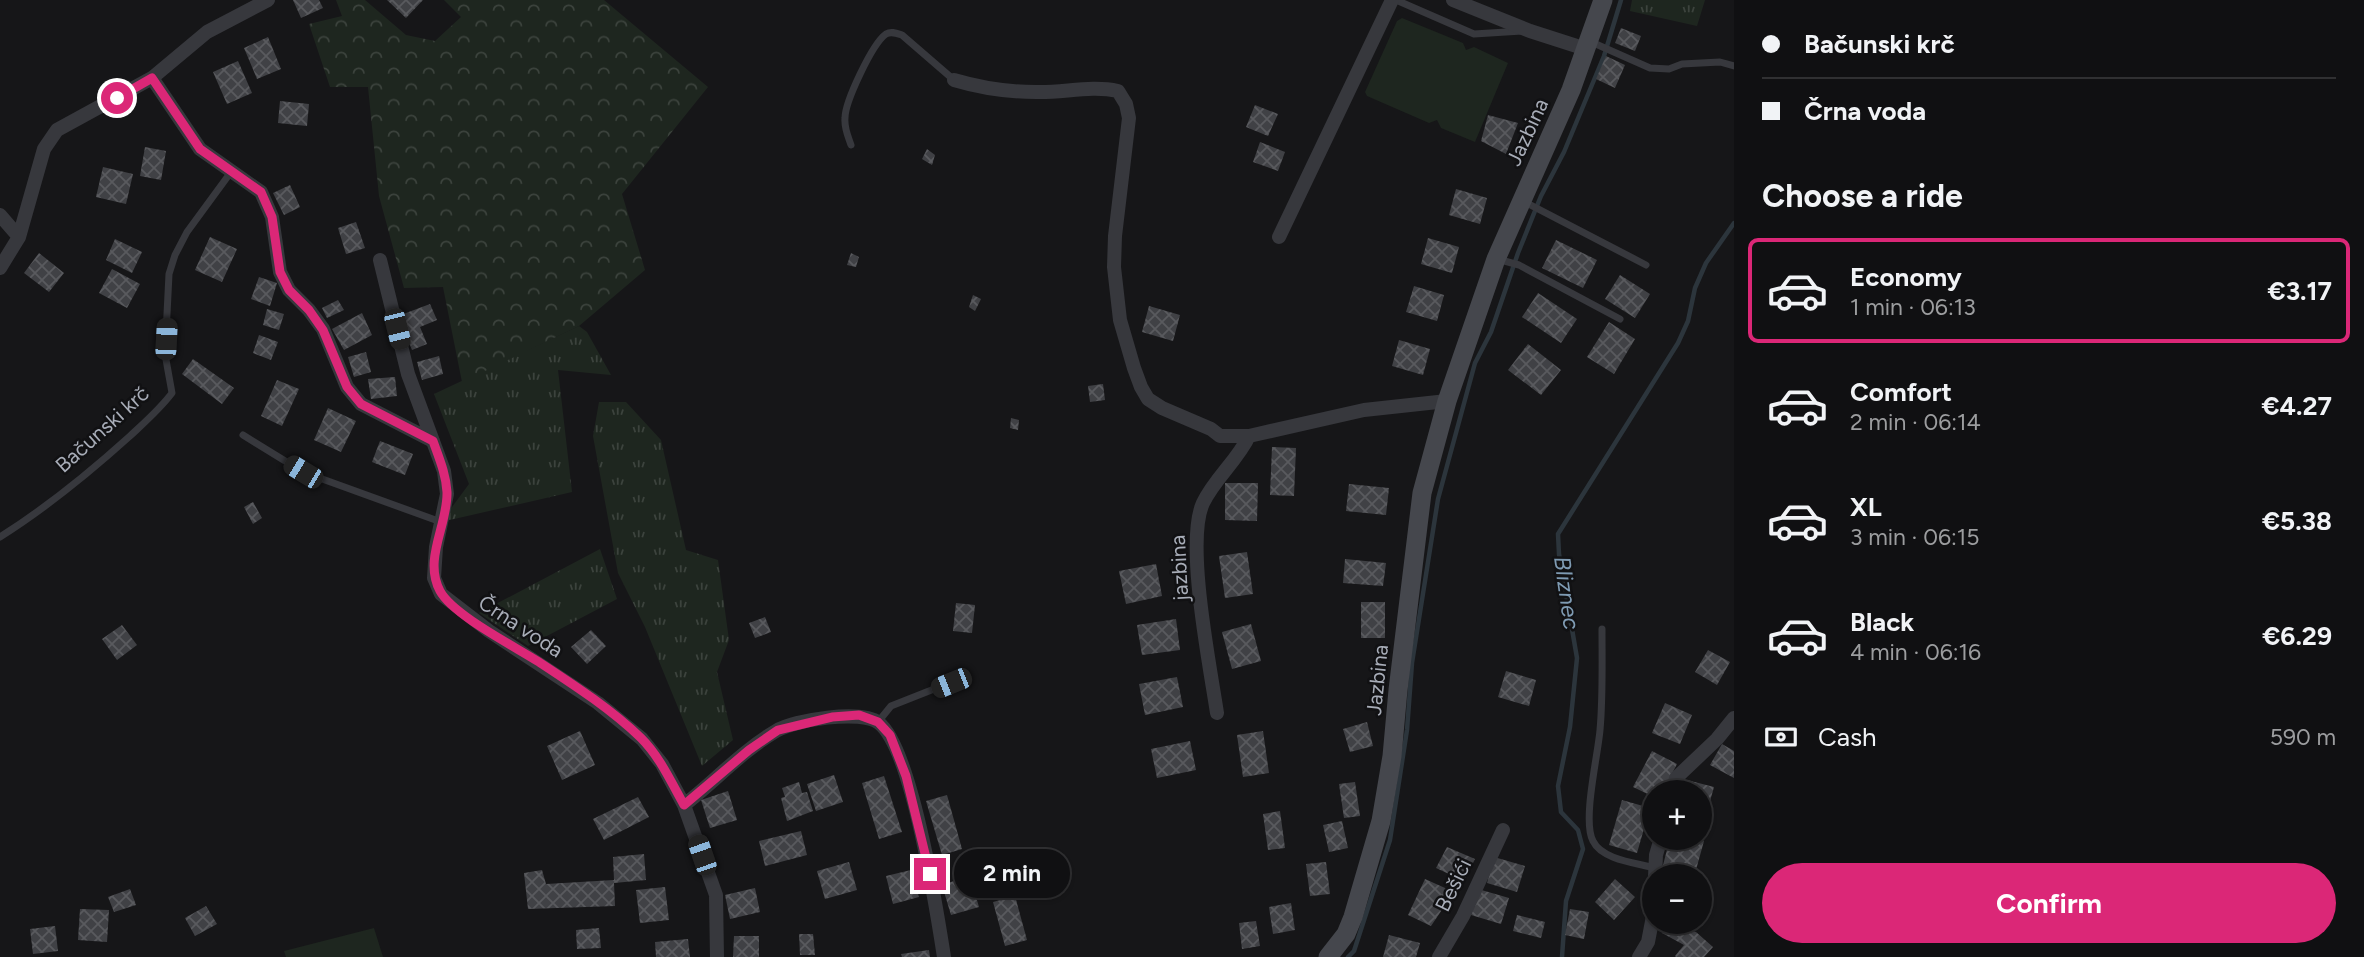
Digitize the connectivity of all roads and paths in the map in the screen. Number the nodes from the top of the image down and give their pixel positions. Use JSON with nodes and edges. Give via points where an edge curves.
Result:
{"nodes":[{"id":1,"x":268,"y":0,"type":"edge"},
{"id":2,"x":1394,"y":0,"type":"edge"},
{"id":3,"x":1453,"y":0,"type":"edge"},
{"id":4,"x":1603,"y":0,"type":"edge"},
{"id":5,"x":1530,"y":31,"type":"junction"},
{"id":6,"x":1592,"y":45,"type":"junction"},
{"id":7,"x":1734,"y":66,"type":"edge"},
{"id":8,"x":152,"y":78,"type":"junction"},
{"id":9,"x":954,"y":80,"type":"joint"},
{"id":10,"x":851,"y":145,"type":"dead end"},
{"id":11,"x":231,"y":172,"type":"junction"},
{"id":12,"x":1526,"y":202,"type":"junction"},
{"id":13,"x":0,"y":215,"type":"edge"},
{"id":14,"x":19,"y":237,"type":"junction"},
{"id":15,"x":1279,"y":237,"type":"dead end"},
{"id":16,"x":380,"y":260,"type":"dead end"},
{"id":17,"x":1502,"y":260,"type":"junction"},
{"id":18,"x":1646,"y":265,"type":"dead end"},
{"id":19,"x":0,"y":268,"type":"edge"},
{"id":20,"x":1620,"y":318,"type":"dead end"},
{"id":21,"x":1447,"y":401,"type":"junction"},
{"id":22,"x":243,"y":435,"type":"dead end"},
{"id":23,"x":1249,"y":436,"type":"junction"},
{"id":24,"x":433,"y":441,"type":"junction"},
{"id":25,"x":442,"y":522,"type":"junction"},
{"id":26,"x":0,"y":537,"type":"edge"},
{"id":27,"x":1602,"y":628,"type":"dead end"},
{"id":28,"x":967,"y":676,"type":"dead end"},
{"id":29,"x":1217,"y":713,"type":"dead end"},
{"id":30,"x":1734,"y":718,"type":"edge"},
{"id":31,"x":878,"y":722,"type":"junction"},
{"id":32,"x":1675,"y":780,"type":"edge"},
{"id":33,"x":684,"y":805,"type":"junction"},
{"id":34,"x":1503,"y":830,"type":"dead end"},
{"id":35,"x":1642,"y":868,"type":"edge"},
{"id":36,"x":1650,"y":934,"type":"edge"},
{"id":37,"x":717,"y":957,"type":"edge"},
{"id":38,"x":944,"y":957,"type":"edge"},
{"id":39,"x":1328,"y":957,"type":"edge"},
{"id":40,"x":1439,"y":957,"type":"edge"},
{"id":41,"x":1639,"y":957,"type":"edge"}],
"edges":[{"from":1,"to":8,"type":"street","via":[[207,32]]},
{"from":2,"to":5,"type":"lane","via":[[1474,34]]},
{"from":2,"to":15,"type":"street"},
{"from":3,"to":5,"type":"street"},
{"from":4,"to":6,"type":"street","name":"Jazbina"},
{"from":5,"to":6,"type":"street"},
{"from":6,"to":7,"type":"lane","via":[[1650,68],[1720,62]]},
{"from":6,"to":12,"type":"street","name":"Jazbina"},
{"from":8,"to":11,"type":"street","via":[[200,149]]},
{"from":8,"to":14,"type":"street","via":[[57,130],[44,149]]},
{"from":9,"to":10,"type":"lane","via":[[902,34],[886,34],[867,57],[844,116]]},
{"from":9,"to":23,"type":"street","via":[[981,88],[1035,92],[1118,92],[1129,118],[1114,267],[1120,320],[1141,387],[1162,408],[1220,436]]},
{"from":11,"to":24,"type":"street","via":[[261,192],[272,217],[280,272],[323,330],[347,387],[361,404]]},
{"from":11,"to":26,"type":"lane","name":"Bačunski krč","via":[[187,232],[169,274],[165,354],[172,393],[110,454],[34,516]]},
{"from":12,"to":17,"type":"street","name":"Jazbina"},
{"from":12,"to":18,"type":"lane"},
{"from":13,"to":14,"type":"street"},
{"from":14,"to":19,"type":"street"},
{"from":16,"to":24,"type":"street","name":"Črna voda","via":[[408,374]]},
{"from":17,"to":20,"type":"lane"},
{"from":17,"to":21,"type":"street","name":"Jazbina"},
{"from":21,"to":23,"type":"street","via":[[1364,410]]},
{"from":21,"to":39,"type":"street","name":"Jazbina","via":[[1422,493],[1381,821],[1353,917]]},
{"from":22,"to":25,"type":"lane","via":[[303,472]]},
{"from":23,"to":29,"type":"street","name":"jazbina","via":[[1202,504],[1197,527],[1201,601]]},
{"from":24,"to":25,"type":"street","name":"Črna voda","via":[[447,494]]},
{"from":25,"to":33,"type":"street","name":"Črna voda","via":[[434,578],[441,594],[642,738]]},
{"from":27,"to":35,"type":"lane","via":[[1601,729],[1589,816],[1591,840],[1611,856]]},
{"from":28,"to":31,"type":"lane","via":[[891,706]]},
{"from":30,"to":32,"type":"street"},
{"from":31,"to":33,"type":"street","via":[[859,715],[832,717],[778,730]]},
{"from":31,"to":38,"type":"street","via":[[890,735],[906,776]]},
{"from":33,"to":37,"type":"street","name":"Črna voda","via":[[716,895]]},
{"from":34,"to":40,"type":"street","name":"Bešići"},
{"from":36,"to":41,"type":"street"}]}
